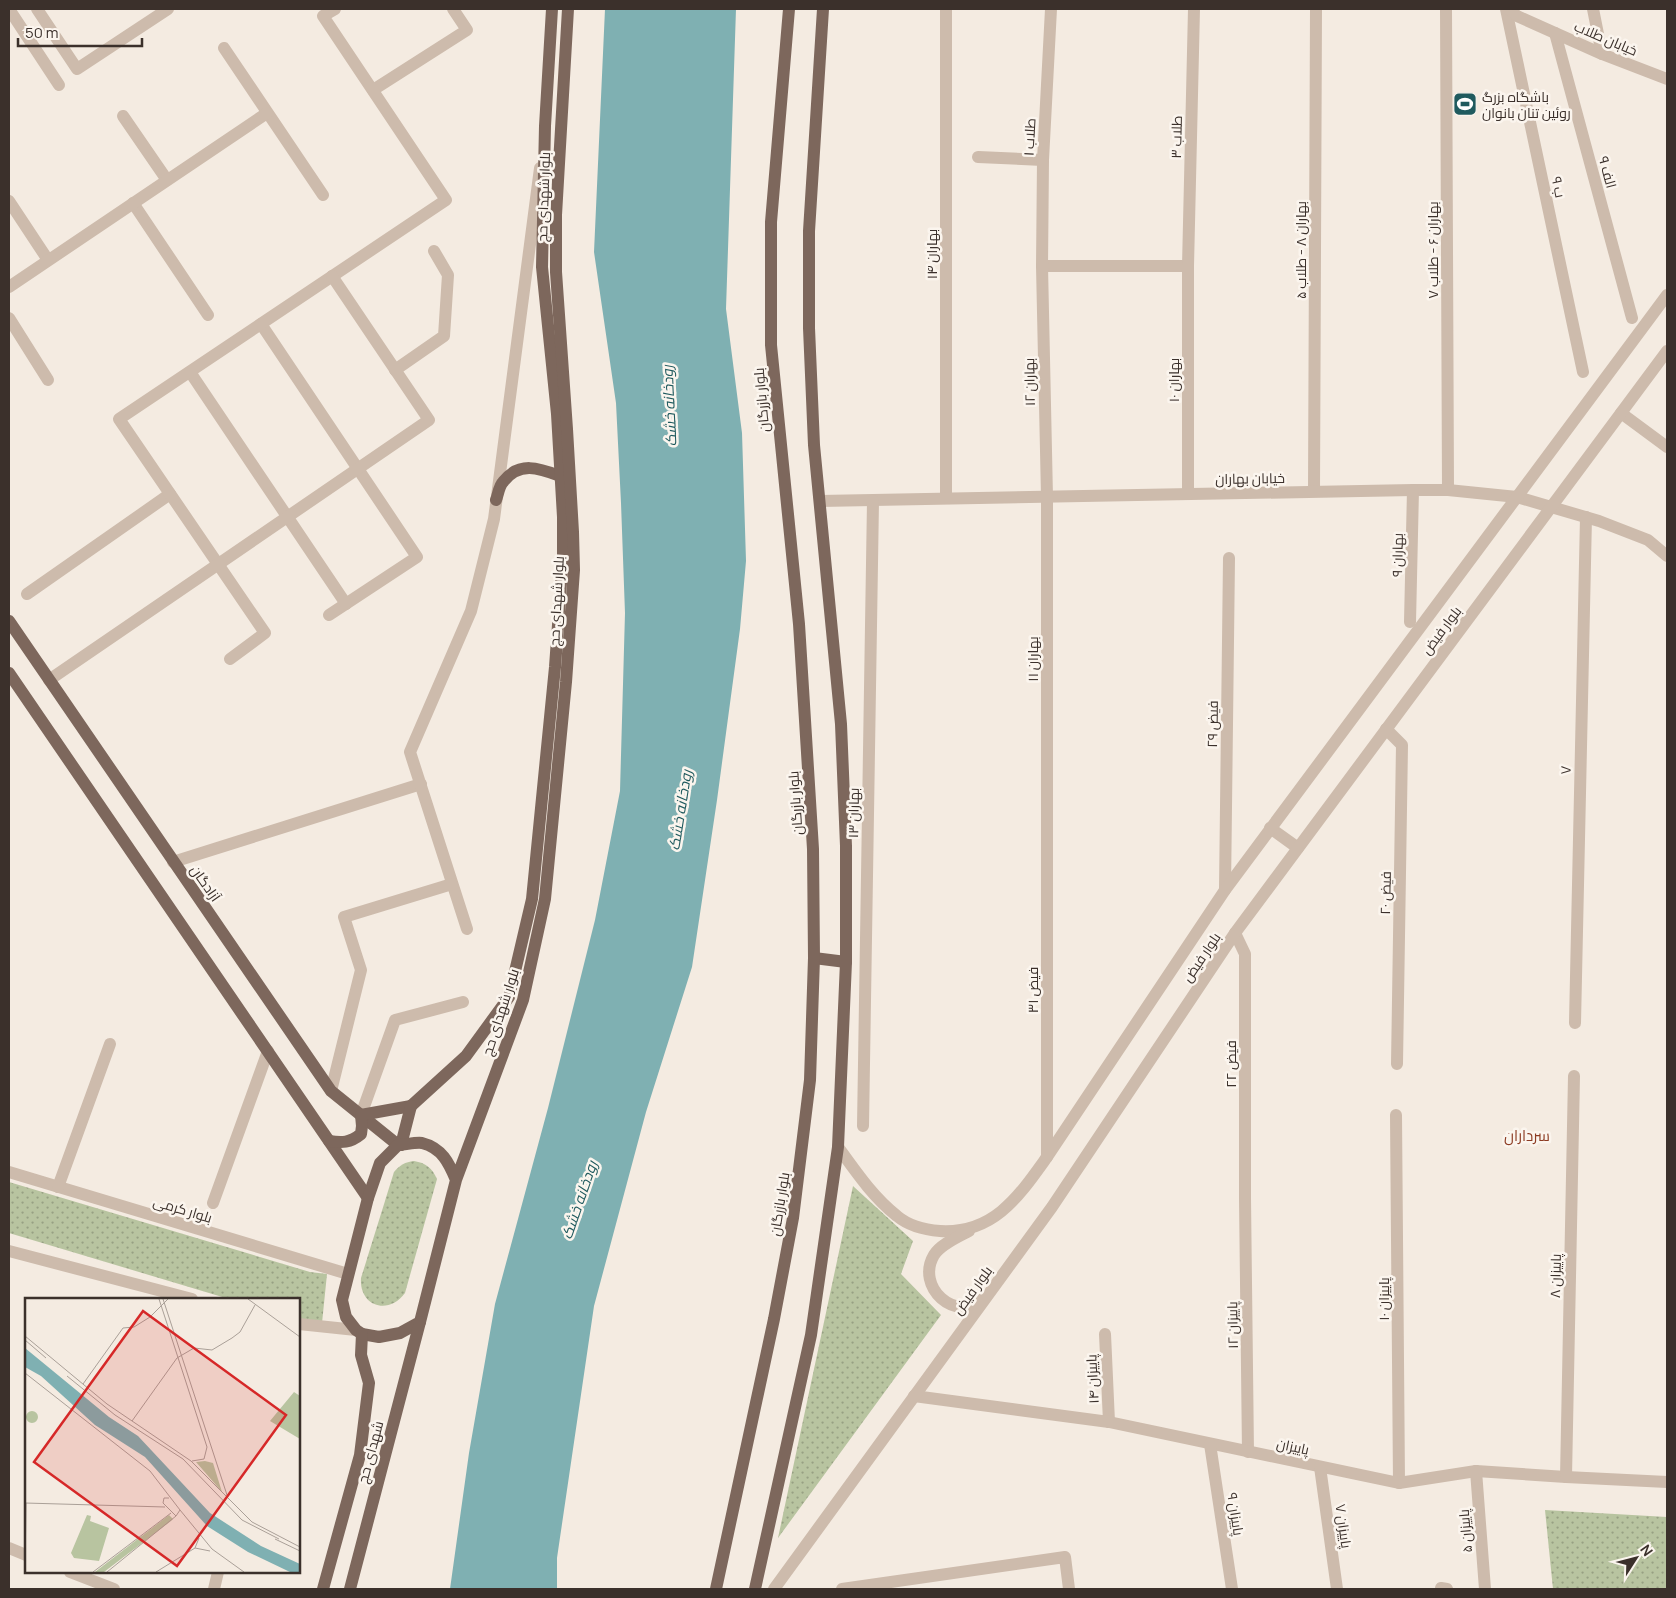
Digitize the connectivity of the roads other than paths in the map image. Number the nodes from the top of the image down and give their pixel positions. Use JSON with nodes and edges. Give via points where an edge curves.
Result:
{"nodes":[{"id":1,"x":9,"y":9,"type":"edge"},
{"id":2,"x":37,"y":9,"type":"edge"},
{"id":3,"x":167,"y":9,"type":"edge"},
{"id":4,"x":335,"y":9,"type":"edge"},
{"id":5,"x":453,"y":9,"type":"edge"},
{"id":6,"x":552,"y":9,"type":"edge"},
{"id":7,"x":568,"y":9,"type":"edge"},
{"id":8,"x":789,"y":9,"type":"edge"},
{"id":9,"x":823,"y":9,"type":"edge"},
{"id":10,"x":946,"y":9,"type":"edge"},
{"id":11,"x":1051,"y":9,"type":"edge"},
{"id":12,"x":1194,"y":9,"type":"edge"},
{"id":13,"x":1316,"y":9,"type":"edge"},
{"id":14,"x":1446,"y":9,"type":"edge"},
{"id":15,"x":1507,"y":9,"type":"edge"},
{"id":16,"x":1593,"y":9,"type":"edge"},
{"id":17,"x":1555,"y":33,"type":"junction"},
{"id":18,"x":224,"y":48,"type":"dead end"},
{"id":19,"x":1602,"y":54,"type":"junction"},
{"id":20,"x":1667,"y":79,"type":"edge"},
{"id":21,"x":59,"y":85,"type":"dead end"},
{"id":22,"x":374,"y":90,"type":"junction"},
{"id":23,"x":267,"y":112,"type":"junction"},
{"id":24,"x":123,"y":116,"type":"dead end"},
{"id":25,"x":545,"y":126,"type":"junction"},
{"id":26,"x":978,"y":157,"type":"dead end"},
{"id":27,"x":1043,"y":160,"type":"junction"},
{"id":28,"x":167,"y":180,"type":"junction"},
{"id":29,"x":322,"y":195,"type":"dead end"},
{"id":30,"x":9,"y":201,"type":"edge"},
{"id":31,"x":133,"y":203,"type":"junction"},
{"id":32,"x":434,"y":251,"type":"dead end"},
{"id":33,"x":48,"y":260,"type":"junction"},
{"id":34,"x":1042,"y":266,"type":"junction"},
{"id":35,"x":1188,"y":266,"type":"junction"},
{"id":36,"x":332,"y":276,"type":"junction"},
{"id":37,"x":9,"y":287,"type":"edge"},
{"id":38,"x":1667,"y":295,"type":"edge"},
{"id":39,"x":208,"y":315,"type":"dead end"},
{"id":40,"x":9,"y":318,"type":"edge"},
{"id":41,"x":1632,"y":318,"type":"dead end"},
{"id":42,"x":261,"y":324,"type":"junction"},
{"id":43,"x":1667,"y":351,"type":"edge"},
{"id":44,"x":395,"y":370,"type":"junction"},
{"id":45,"x":190,"y":372,"type":"junction"},
{"id":46,"x":1583,"y":372,"type":"dead end"},
{"id":47,"x":48,"y":380,"type":"dead end"},
{"id":48,"x":1621,"y":413,"type":"junction"},
{"id":49,"x":1667,"y":447,"type":"edge"},
{"id":50,"x":358,"y":468,"type":"junction"},
{"id":51,"x":560,"y":476,"type":"junction"},
{"id":52,"x":1413,"y":490,"type":"junction"},
{"id":53,"x":1448,"y":490,"type":"junction"},
{"id":54,"x":1314,"y":491,"type":"junction"},
{"id":55,"x":170,"y":494,"type":"junction"},
{"id":56,"x":1188,"y":494,"type":"junction"},
{"id":57,"x":1047,"y":497,"type":"junction"},
{"id":58,"x":1517,"y":497,"type":"junction"},
{"id":59,"x":946,"y":498,"type":"junction"},
{"id":60,"x":496,"y":500,"type":"junction"},
{"id":61,"x":820,"y":501,"type":"junction"},
{"id":62,"x":873,"y":502,"type":"junction"},
{"id":63,"x":1551,"y":507,"type":"junction"},
{"id":64,"x":287,"y":517,"type":"junction"},
{"id":65,"x":1586,"y":517,"type":"junction"},
{"id":66,"x":1667,"y":556,"type":"edge"},
{"id":67,"x":1229,"y":558,"type":"dead end"},
{"id":68,"x":218,"y":564,"type":"junction"},
{"id":69,"x":27,"y":594,"type":"dead end"},
{"id":70,"x":346,"y":604,"type":"junction"},
{"id":71,"x":329,"y":616,"type":"dead end"},
{"id":72,"x":9,"y":621,"type":"edge"},
{"id":73,"x":1410,"y":622,"type":"dead end"},
{"id":74,"x":230,"y":659,"type":"dead end"},
{"id":75,"x":9,"y":673,"type":"edge"},
{"id":76,"x":49,"y":680,"type":"junction"},
{"id":77,"x":1386,"y":729,"type":"junction"},
{"id":78,"x":420,"y":784,"type":"junction"},
{"id":79,"x":1048,"y":822,"type":"joint"},
{"id":80,"x":1270,"y":828,"type":"junction"},
{"id":81,"x":1298,"y":848,"type":"junction"},
{"id":82,"x":173,"y":862,"type":"junction"},
{"id":83,"x":452,"y":884,"type":"junction"},
{"id":84,"x":1225,"y":890,"type":"junction"},
{"id":85,"x":467,"y":929,"type":"dead end"},
{"id":86,"x":1235,"y":933,"type":"junction"},
{"id":87,"x":814,"y":958,"type":"junction"},
{"id":88,"x":846,"y":962,"type":"junction"},
{"id":89,"x":463,"y":1002,"type":"dead end"},
{"id":90,"x":1575,"y":1023,"type":"dead end"},
{"id":91,"x":110,"y":1044,"type":"dead end"},
{"id":92,"x":268,"y":1051,"type":"junction"},
{"id":93,"x":1397,"y":1064,"type":"dead end"},
{"id":94,"x":1574,"y":1076,"type":"dead end"},
{"id":95,"x":331,"y":1091,"type":"junction"},
{"id":96,"x":411,"y":1106,"type":"junction"},
{"id":97,"x":361,"y":1115,"type":"junction"},
{"id":98,"x":1396,"y":1115,"type":"dead end"},
{"id":99,"x":862,"y":1126,"type":"dead end"},
{"id":100,"x":329,"y":1141,"type":"junction"},
{"id":101,"x":399,"y":1145,"type":"junction"},
{"id":102,"x":838,"y":1147,"type":"junction"},
{"id":103,"x":1047,"y":1157,"type":"junction"},
{"id":104,"x":9,"y":1172,"type":"edge"},
{"id":105,"x":456,"y":1180,"type":"junction"},
{"id":106,"x":58,"y":1186,"type":"junction"},
{"id":107,"x":368,"y":1198,"type":"junction"},
{"id":108,"x":1245,"y":1198,"type":"joint"},
{"id":109,"x":214,"y":1204,"type":"dead end"},
{"id":110,"x":976,"y":1227,"type":"junction"},
{"id":111,"x":9,"y":1251,"type":"edge"},
{"id":112,"x":348,"y":1274,"type":"junction"},
{"id":113,"x":989,"y":1293,"type":"junction"},
{"id":114,"x":145,"y":1294,"type":"edge"},
{"id":115,"x":183,"y":1298,"type":"edge"},
{"id":116,"x":420,"y":1322,"type":"junction"},
{"id":117,"x":300,"y":1324,"type":"edge"},
{"id":118,"x":359,"y":1332,"type":"junction"},
{"id":119,"x":1105,"y":1334,"type":"dead end"},
{"id":120,"x":914,"y":1396,"type":"junction"},
{"id":121,"x":1109,"y":1422,"type":"junction"},
{"id":122,"x":1210,"y":1444,"type":"junction"},
{"id":123,"x":1248,"y":1452,"type":"junction"},
{"id":124,"x":1320,"y":1467,"type":"junction"},
{"id":125,"x":1476,"y":1471,"type":"junction"},
{"id":126,"x":1566,"y":1477,"type":"junction"},
{"id":127,"x":1667,"y":1482,"type":"edge"},
{"id":128,"x":1399,"y":1483,"type":"junction"},
{"id":129,"x":9,"y":1548,"type":"edge"},
{"id":130,"x":25,"y":1554,"type":"edge"},
{"id":131,"x":73,"y":1573,"type":"edge"},
{"id":132,"x":218,"y":1573,"type":"edge"},
{"id":133,"x":114,"y":1589,"type":"edge"},
{"id":134,"x":214,"y":1589,"type":"edge"},
{"id":135,"x":323,"y":1589,"type":"edge"},
{"id":136,"x":350,"y":1589,"type":"edge"},
{"id":137,"x":716,"y":1589,"type":"edge"},
{"id":138,"x":755,"y":1589,"type":"edge"},
{"id":139,"x":774,"y":1589,"type":"edge"},
{"id":140,"x":842,"y":1589,"type":"edge"},
{"id":141,"x":1069,"y":1589,"type":"edge"},
{"id":142,"x":1232,"y":1589,"type":"edge"},
{"id":143,"x":1337,"y":1589,"type":"edge"},
{"id":144,"x":1485,"y":1589,"type":"edge"}],
"edges":[{"from":1,"to":21,"type":"street"},
{"from":2,"to":3,"type":"street","via":[[77,69]]},
{"from":4,"to":22,"type":"street","via":[[323,16]]},
{"from":5,"to":22,"type":"street","via":[[467,30]]},
{"from":6,"to":25,"type":"main road","name":"بلوار شهدای حج"},
{"from":7,"to":105,"type":"main road","name":"بلوار شهدای حج","via":[[556,214],[556,272],[574,570],[566,682],[545,899],[523,1000]]},
{"from":8,"to":87,"type":"main road","name":"بلوار بازرگان","via":[[771,222],[771,345],[799,624],[813,849]]},
{"from":9,"to":61,"type":"main road","via":[[810,231],[808,328]]},
{"from":10,"to":59,"type":"street","name":"بهاران ۱۴"},
{"from":11,"to":27,"type":"street","name":"طلاب ۱"},
{"from":12,"to":35,"type":"street","name":"طلاب ۳"},
{"from":13,"to":54,"type":"street","name":"بهاران ۸ - طلاب ۵"},
{"from":14,"to":53,"type":"street","name":"بهاران ۶ - طلاب ۷"},
{"from":15,"to":17,"type":"street","name":"خیابان طلاب"},
{"from":15,"to":46,"type":"street","name":"۹ ب"},
{"from":16,"to":19,"type":"street"},
{"from":17,"to":19,"type":"street","name":"خیابان طلاب"},
{"from":17,"to":41,"type":"street","name":"۹ الف"},
{"from":18,"to":23,"type":"street"},
{"from":19,"to":20,"type":"street","name":"خیابان طلاب"},
{"from":22,"to":36,"type":"street","via":[[446,200]]},
{"from":23,"to":28,"type":"street"},
{"from":23,"to":29,"type":"street"},
{"from":24,"to":28,"type":"street"},
{"from":25,"to":51,"type":"main road","name":"بلوار شهدای حج","via":[[542,267]]},
{"from":25,"to":60,"type":"street"},
{"from":26,"to":27,"type":"street"},
{"from":27,"to":34,"type":"street","name":"طلاب ۱"},
{"from":28,"to":31,"type":"street"},
{"from":30,"to":33,"type":"street"},
{"from":31,"to":33,"type":"street"},
{"from":31,"to":39,"type":"street"},
{"from":32,"to":44,"type":"street","via":[[448,275],[444,336]]},
{"from":33,"to":37,"type":"street"},
{"from":34,"to":35,"type":"street"},
{"from":34,"to":57,"type":"street","name":"بهاران ۱۲"},
{"from":35,"to":56,"type":"street","name":"بهاران ۱۰"},
{"from":36,"to":42,"type":"street"},
{"from":36,"to":44,"type":"street"},
{"from":38,"to":58,"type":"street","name":"بلوار فیض"},
{"from":40,"to":47,"type":"street"},
{"from":42,"to":45,"type":"street"},
{"from":42,"to":50,"type":"street"},
{"from":43,"to":48,"type":"street","name":"بلوار فیض"},
{"from":44,"to":50,"type":"street","via":[[429,420]]},
{"from":45,"to":55,"type":"street","via":[[119,420]]},
{"from":45,"to":64,"type":"street"},
{"from":48,"to":49,"type":"street"},
{"from":48,"to":63,"type":"street","name":"بلوار فیض"},
{"from":50,"to":64,"type":"street"},
{"from":50,"to":70,"type":"street","via":[[417,557]]},
{"from":51,"to":60,"type":"main road","via":[[536,467],[517,470],[502,482]]},
{"from":51,"to":96,"type":"main road","name":"بلوار شهدای حج","via":[[563,554],[554,676],[532,899],[512,988],[466,1056]]},
{"from":52,"to":53,"type":"street","name":"خیابان بهاران"},
{"from":52,"to":54,"type":"street","name":"خیابان بهاران"},
{"from":52,"to":73,"type":"street","name":"بهاران ۹"},
{"from":53,"to":58,"type":"street","name":"خیابان بهاران"},
{"from":54,"to":56,"type":"street","name":"خیابان بهاران"},
{"from":55,"to":68,"type":"street"},
{"from":55,"to":69,"type":"street"},
{"from":56,"to":57,"type":"street","name":"خیابان بهاران"},
{"from":57,"to":59,"type":"street","name":"خیابان بهاران"},
{"from":57,"to":79,"type":"street","name":"بهاران ۱۱"},
{"from":58,"to":63,"type":"street","name":"خیابان بهاران"},
{"from":58,"to":80,"type":"street","name":"بلوار فیض"},
{"from":59,"to":62,"type":"street","name":"خیابان بهاران"},
{"from":60,"to":78,"type":"street","via":[[471,611],[410,752]]},
{"from":61,"to":62,"type":"street","name":"خیابان بهاران"},
{"from":61,"to":88,"type":"main road","via":[[841,724]]},
{"from":62,"to":99,"type":"street","name":"بهاران ۱۳"},
{"from":63,"to":65,"type":"street","name":"خیابان بهاران"},
{"from":63,"to":77,"type":"street","name":"بلوار فیض"},
{"from":64,"to":68,"type":"street"},
{"from":64,"to":70,"type":"street"},
{"from":65,"to":66,"type":"street","name":"خیابان بهاران","via":[[1648,540]]},
{"from":65,"to":90,"type":"street","name":"۷"},
{"from":67,"to":84,"type":"street","name":"فیض ۲۹"},
{"from":68,"to":74,"type":"street","via":[[265,633]]},
{"from":68,"to":76,"type":"street"},
{"from":70,"to":71,"type":"street"},
{"from":72,"to":76,"type":"main road","name":"آزادگان"},
{"from":75,"to":92,"type":"main road"},
{"from":76,"to":82,"type":"main road","name":"آزادگان"},
{"from":77,"to":81,"type":"street","name":"بلوار فیض"},
{"from":77,"to":93,"type":"street","name":"فیض ۲۰","via":[[1402,744]]},
{"from":78,"to":82,"type":"street"},
{"from":78,"to":83,"type":"street"},
{"from":79,"to":103,"type":"street","name":"فیض ۳۱"},
{"from":80,"to":81,"type":"street"},
{"from":80,"to":84,"type":"street","name":"بلوار فیض"},
{"from":81,"to":86,"type":"street","name":"بلوار فیض"},
{"from":82,"to":95,"type":"main road","name":"آزادگان"},
{"from":83,"to":85,"type":"street"},
{"from":83,"to":95,"type":"street","via":[[344,917],[361,970]]},
{"from":84,"to":103,"type":"street","name":"بلوار فیض"},
{"from":86,"to":108,"type":"street","name":"فیض ۲۲","via":[[1246,954]]},
{"from":86,"to":113,"type":"street","name":"بلوار فیض","via":[[1052,1207]]},
{"from":87,"to":88,"type":"main road"},
{"from":87,"to":137,"type":"main road","name":"بلوار بازرگان","via":[[810,1080],[793,1218]]},
{"from":88,"to":102,"type":"main road"},
{"from":89,"to":97,"type":"street","via":[[395,1020]]},
{"from":91,"to":106,"type":"street"},
{"from":92,"to":100,"type":"main road"},
{"from":92,"to":109,"type":"street"},
{"from":94,"to":126,"type":"street","name":"پاییزان ۸"},
{"from":95,"to":97,"type":"main road","name":"آزادگان"},
{"from":96,"to":97,"type":"main road"},
{"from":96,"to":101,"type":"main road"},
{"from":97,"to":100,"type":"main road","via":[[361,1134],[353,1141]]},
{"from":97,"to":101,"type":"main road","name":"آزادگان"},
{"from":98,"to":128,"type":"street","name":"پاییزان ۱۰"},
{"from":100,"to":107,"type":"main road"},
{"from":101,"to":105,"type":"main road","via":[[421,1143],[436,1150],[449,1162]]},
{"from":101,"to":107,"type":"main road","via":[[380,1163]]},
{"from":102,"to":110,"type":"street","name":"بلوار فیض","via":[[874,1195],[899,1218],[924,1230]]},
{"from":102,"to":138,"type":"main road","via":[[811,1335]]},
{"from":103,"to":110,"type":"street","name":"بلوار فیض","via":[[1001,1213]]},
{"from":104,"to":106,"type":"street","name":"بلوار کرمی"},
{"from":105,"to":116,"type":"main road","name":"بلوار شهدای حج"},
{"from":106,"to":112,"type":"street","name":"بلوار کرمی"},
{"from":107,"to":112,"type":"main road"},
{"from":108,"to":123,"type":"street","name":"پاییزان ۱۲"},
{"from":110,"to":113,"type":"street","via":[[944,1245],[935,1254],[929,1266],[929,1279],[934,1291],[955,1306],[980,1302]]},
{"from":111,"to":114,"type":"street"},
{"from":112,"to":118,"type":"main road","via":[[342,1300],[346,1317]]},
{"from":113,"to":120,"type":"street","name":"بلوار فیض"},
{"from":114,"to":115,"type":"street"},
{"from":116,"to":118,"type":"main road","via":[[400,1333],[379,1337]]},
{"from":116,"to":136,"type":"main road","name":"شهدای حج"},
{"from":117,"to":118,"type":"street"},
{"from":118,"to":135,"type":"main road","name":"شهدای حج","via":[[361,1356],[369,1383],[360,1455]]},
{"from":119,"to":121,"type":"street","name":"پاییزان ۱۴"},
{"from":120,"to":121,"type":"street","name":"پاییزان"},
{"from":120,"to":139,"type":"street","name":"بلوار فیض"},
{"from":121,"to":122,"type":"street","name":"پاییزان"},
{"from":122,"to":123,"type":"street","name":"پاییزان"},
{"from":122,"to":142,"type":"street","name":"پاییزان ۹"},
{"from":123,"to":124,"type":"street","name":"پاییزان"},
{"from":124,"to":128,"type":"street","name":"پاییزان"},
{"from":124,"to":143,"type":"street","name":"پاییزان ۷"},
{"from":125,"to":126,"type":"street","name":"پاییزان"},
{"from":125,"to":128,"type":"street","name":"پاییزان"},
{"from":125,"to":144,"type":"street","name":"پاییزان ۵"},
{"from":126,"to":127,"type":"street","name":"پاییزان"},
{"from":129,"to":130,"type":"street"},
{"from":131,"to":133,"type":"street"},
{"from":132,"to":134,"type":"street"},
{"from":140,"to":141,"type":"street","via":[[1065,1557]]}]}
